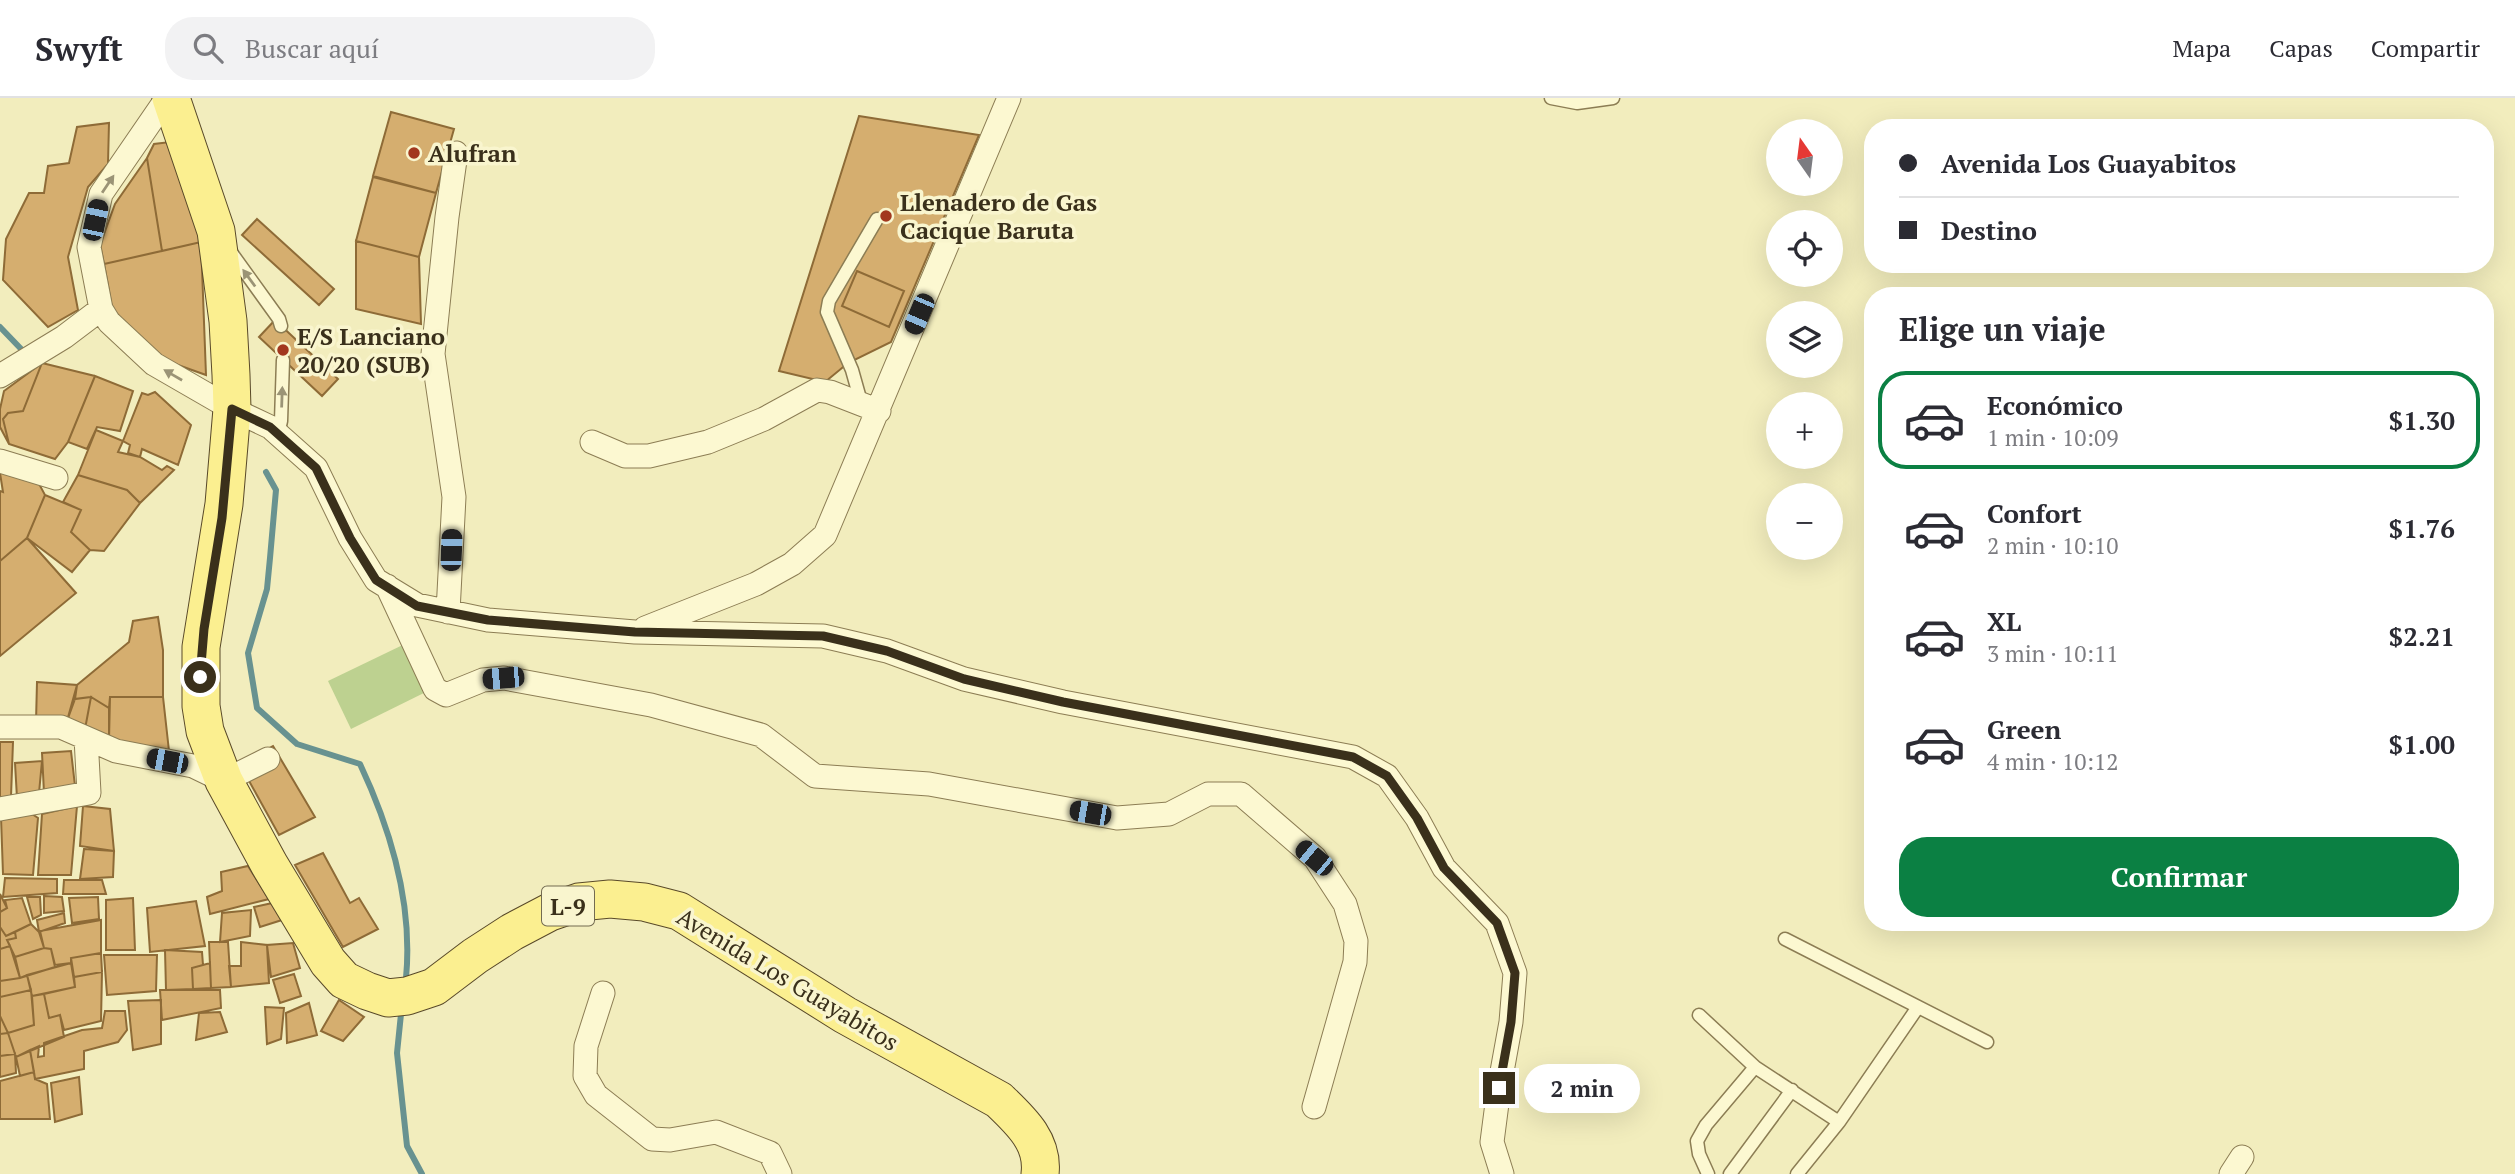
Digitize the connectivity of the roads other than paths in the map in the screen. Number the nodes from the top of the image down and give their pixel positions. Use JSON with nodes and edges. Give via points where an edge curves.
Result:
{"nodes":[{"id":1,"x":169,"y":98,"type":"edge"},
{"id":2,"x":1009,"y":98,"type":"edge"},
{"id":3,"x":1551,"y":98,"type":"edge"},
{"id":4,"x":1613,"y":98,"type":"edge"},
{"id":5,"x":456,"y":153,"type":"dead end"},
{"id":6,"x":877,"y":219,"type":"dead end"},
{"id":7,"x":216,"y":231,"type":"junction"},
{"id":8,"x":101,"y":309,"type":"junction"},
{"id":9,"x":281,"y":326,"type":"dead end"},
{"id":10,"x":284,"y":360,"type":"dead end"},
{"id":11,"x":0,"y":376,"type":"edge"},
{"id":12,"x":870,"y":407,"type":"junction"},
{"id":13,"x":232,"y":409,"type":"junction"},
{"id":14,"x":278,"y":434,"type":"junction"},
{"id":15,"x":592,"y":442,"type":"dead end"},
{"id":16,"x":0,"y":461,"type":"edge"},
{"id":17,"x":56,"y":478,"type":"dead end"},
{"id":18,"x":387,"y":586,"type":"junction"},
{"id":19,"x":448,"y":612,"type":"junction"},
{"id":20,"x":635,"y":632,"type":"junction"},
{"id":21,"x":0,"y":727,"type":"edge"},
{"id":22,"x":86,"y":738,"type":"junction"},
{"id":23,"x":268,"y":759,"type":"dead end"},
{"id":24,"x":224,"y":781,"type":"junction"},
{"id":25,"x":0,"y":809,"type":"edge"},
{"id":26,"x":1785,"y":939,"type":"dead end"},
{"id":27,"x":603,"y":993,"type":"dead end"},
{"id":28,"x":1918,"y":1007,"type":"junction"},
{"id":29,"x":1699,"y":1015,"type":"dead end"},
{"id":30,"x":1987,"y":1042,"type":"dead end"},
{"id":31,"x":1755,"y":1067,"type":"junction"},
{"id":32,"x":1792,"y":1090,"type":"junction"},
{"id":33,"x":1314,"y":1107,"type":"dead end"},
{"id":34,"x":1839,"y":1122,"type":"junction"},
{"id":35,"x":780,"y":1174,"type":"edge"},
{"id":36,"x":1040,"y":1174,"type":"edge"},
{"id":37,"x":1502,"y":1174,"type":"edge"},
{"id":38,"x":1708,"y":1174,"type":"edge"},
{"id":39,"x":1730,"y":1174,"type":"edge"},
{"id":40,"x":1797,"y":1174,"type":"edge"}],
"edges":[{"from":1,"to":7,"type":"main road","name":"Avenida Los Guayabitos","number":"L-9"},
{"from":8,"to":1,"type":"street","one_way":true,"via":[[89,247],[101,194]]},
{"from":2,"to":12,"type":"street"},
{"from":3,"to":4,"type":"lane","via":[[1577,103]]},
{"from":5,"to":19,"type":"street","via":[[433,354],[454,497]]},
{"from":6,"to":12,"type":"lane","via":[[827,312]]},
{"from":9,"to":7,"type":"lane","one_way":true},
{"from":7,"to":13,"type":"main road","name":"Avenida Los Guayabitos","number":"L-9","via":[[228,321]]},
{"from":8,"to":11,"type":"street"},
{"from":13,"to":8,"type":"street","one_way":true,"via":[[154,364]]},
{"from":14,"to":10,"type":"lane","one_way":true},
{"from":12,"to":15,"type":"street","via":[[817,390],[708,442],[649,456],[625,456]]},
{"from":12,"to":20,"type":"street","via":[[825,535],[792,564],[756,584]]},
{"from":13,"to":14,"type":"street"},
{"from":13,"to":24,"type":"main road","name":"Avenida Los Guayabitos","number":"L-9","via":[[200,677],[205,731]]},
{"from":14,"to":18,"type":"street","via":[[316,468],[350,538],[376,580]]},
{"from":16,"to":17,"type":"street"},
{"from":18,"to":19,"type":"street","via":[[417,606]]},
{"from":18,"to":33,"type":"street","via":[[435,688],[446,695],[484,680],[503,678],[651,705],[761,735],[815,776],[929,784],[1117,818],[1169,814],[1208,793],[1241,793],[1314,858],[1345,904],[1356,941],[1355,962]]},
{"from":19,"to":20,"type":"street","via":[[488,620]]},
{"from":20,"to":37,"type":"street","via":[[823,636],[887,651],[964,679],[1051,699],[1353,757],[1387,776],[1444,868],[1497,923],[1515,973],[1492,1142]]},
{"from":21,"to":22,"type":"street","via":[[61,727]]},
{"from":22,"to":24,"type":"street","via":[[116,751],[193,766]]},
{"from":22,"to":25,"type":"street","via":[[89,793]]},
{"from":23,"to":24,"type":"street"},
{"from":24,"to":36,"type":"main road","name":"Avenida Los Guayabitos","number":"L-9","via":[[328,962],[344,980],[388,998],[407,996],[434,987],[512,932],[579,902],[633,901],[679,911],[833,1008],[999,1101],[1035,1141]]},
{"from":26,"to":28,"type":"lane"},
{"from":27,"to":35,"type":"street","via":[[586,1046],[585,1076],[596,1095],[652,1139],[716,1132],[770,1153]]},
{"from":28,"to":30,"type":"lane"},
{"from":28,"to":34,"type":"lane"},
{"from":29,"to":31,"type":"lane"},
{"from":31,"to":32,"type":"lane"},
{"from":31,"to":38,"type":"lane","via":[[1697,1141]]},
{"from":32,"to":34,"type":"lane"},
{"from":32,"to":39,"type":"lane"},
{"from":34,"to":40,"type":"lane"}]}
